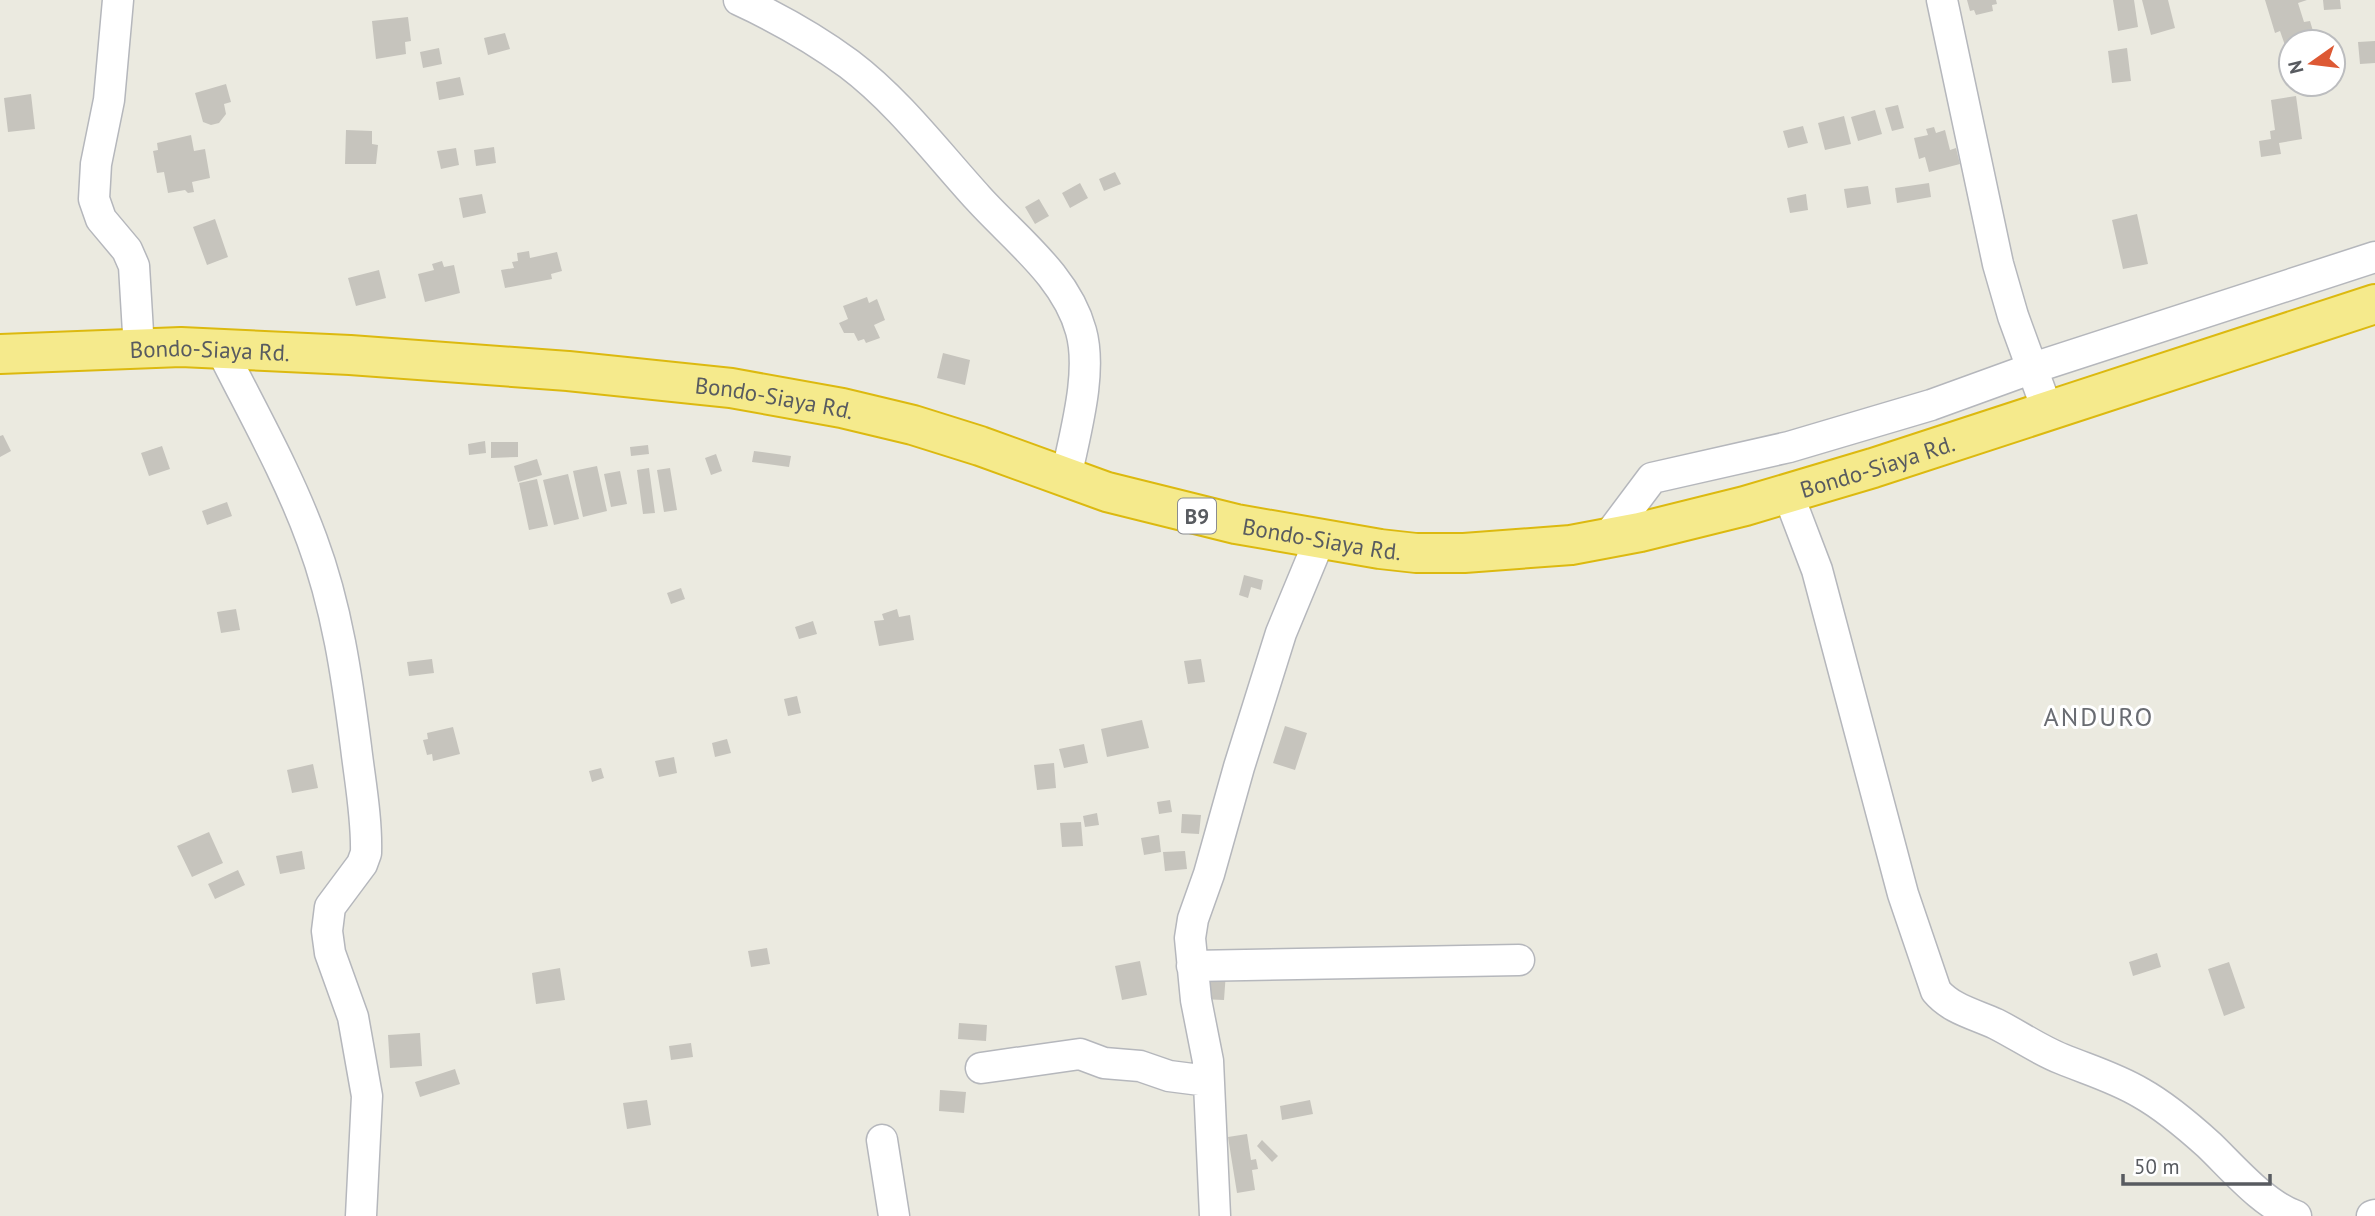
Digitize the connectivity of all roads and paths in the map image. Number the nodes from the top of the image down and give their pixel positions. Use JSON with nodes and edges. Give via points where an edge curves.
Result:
{"nodes":[{"id":1,"x":118,"y":0,"type":"edge"},
{"id":2,"x":739,"y":0,"type":"edge"},
{"id":3,"x":1942,"y":0,"type":"edge"},
{"id":4,"x":2375,"y":257,"type":"edge"},
{"id":5,"x":2375,"y":304,"type":"edge"},
{"id":6,"x":139,"y":349,"type":"junction"},
{"id":7,"x":221,"y":349,"type":"junction"},
{"id":8,"x":0,"y":354,"type":"edge"},
{"id":9,"x":2033,"y":368,"type":"junction"},
{"id":10,"x":2048,"y":412,"type":"junction"},
{"id":11,"x":1066,"y":478,"type":"junction"},
{"id":12,"x":1788,"y":494,"type":"junction"},
{"id":13,"x":1607,"y":538,"type":"junction"},
{"id":14,"x":1320,"y":539,"type":"junction"},
{"id":15,"x":1518,"y":960,"type":"dead end"},
{"id":16,"x":1192,"y":966,"type":"junction"},
{"id":17,"x":981,"y":1068,"type":"dead end"},
{"id":18,"x":1209,"y":1081,"type":"junction"},
{"id":19,"x":882,"y":1140,"type":"dead end"},
{"id":20,"x":1208,"y":1213,"type":"edge"},
{"id":21,"x":361,"y":1216,"type":"edge"},
{"id":22,"x":894,"y":1216,"type":"edge"},
{"id":23,"x":2296,"y":1216,"type":"edge"}],
"edges":[{"from":1,"to":6,"type":"street","via":[[94,199],[101,219],[134,266]]},
{"from":2,"to":11,"type":"street","via":[[783,21],[851,66],[886,97],[1047,270],[1078,321],[1085,352]]},
{"from":3,"to":9,"type":"street","via":[[1998,264]]},
{"from":4,"to":9,"type":"street"},
{"from":5,"to":10,"type":"highway","name":"Bondo-Siaya Rd.","number":"B9"},
{"from":6,"to":7,"type":"highway","name":"Bondo-Siaya Rd.","number":"B9"},
{"from":6,"to":8,"type":"highway","name":"Bondo-Siaya Rd.","number":"B9"},
{"from":7,"to":11,"type":"highway","name":"Bondo-Siaya Rd.","number":"B9","via":[[529,368],[731,388],[913,425]]},
{"from":7,"to":21,"type":"street","via":[[312,539],[341,644],[366,853],[330,907],[327,931],[353,1017],[365,1082],[368,1109]]},
{"from":9,"to":10,"type":"street"},
{"from":9,"to":13,"type":"street","via":[[1812,441],[1653,478]]},
{"from":10,"to":12,"type":"highway","name":"Bondo-Siaya Rd.","number":"B9"},
{"from":11,"to":14,"type":"highway","name":"Bondo-Siaya Rd.","number":"B9","via":[[1152,505]]},
{"from":12,"to":13,"type":"highway","name":"Bondo-Siaya Rd.","number":"B9"},
{"from":12,"to":23,"type":"street","via":[[1816,570],[1903,894],[1936,991],[1960,1009],[2142,1093],[2174,1115],[2266,1198]]},
{"from":13,"to":14,"type":"highway","name":"Bondo-Siaya Rd.","number":"B9","via":[[1464,553],[1416,553]]},
{"from":14,"to":16,"type":"street","via":[[1281,633],[1238,767],[1193,919]]},
{"from":15,"to":16,"type":"street"},
{"from":16,"to":18,"type":"street"},
{"from":17,"to":18,"type":"street","via":[[1080,1054],[1104,1063]]},
{"from":18,"to":20,"type":"street"},
{"from":19,"to":22,"type":"street"}]}
